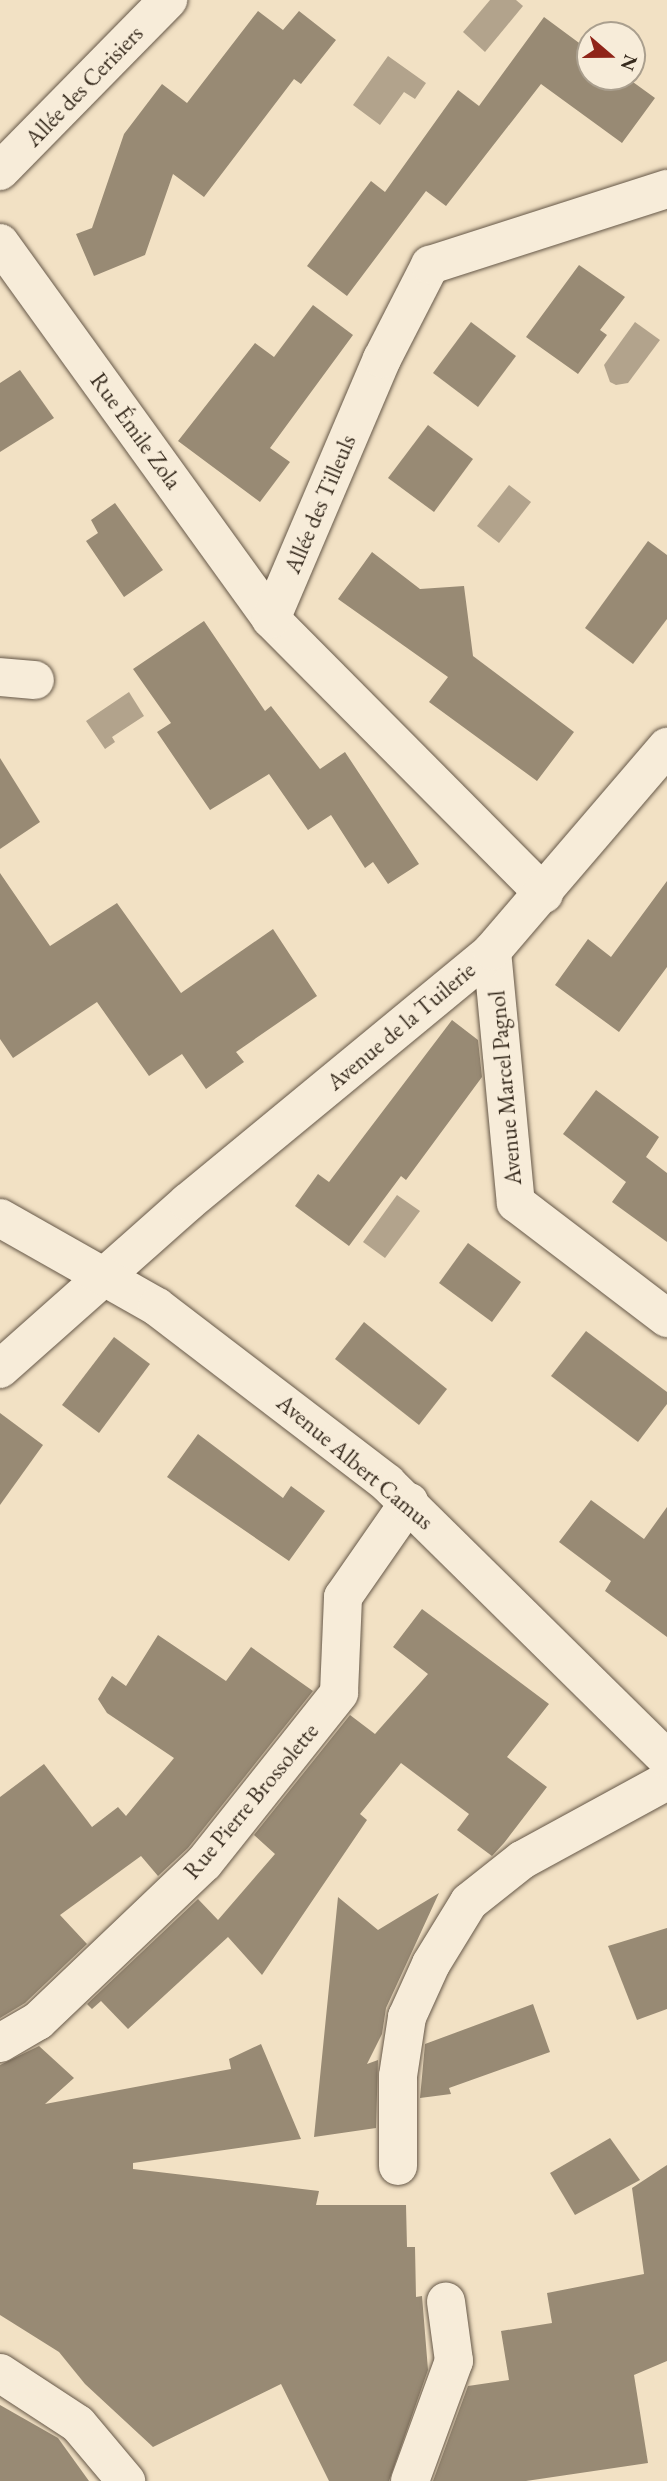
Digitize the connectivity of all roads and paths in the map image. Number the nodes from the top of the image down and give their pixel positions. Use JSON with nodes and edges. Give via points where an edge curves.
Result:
{"nodes":[{"id":1,"x":168,"y":0,"type":"edge"},
{"id":2,"x":0,"y":171,"type":"edge"},
{"id":3,"x":667,"y":189,"type":"edge"},
{"id":4,"x":0,"y":243,"type":"edge"},
{"id":5,"x":271,"y":619,"type":"junction"},
{"id":6,"x":667,"y":747,"type":"edge"},
{"id":7,"x":544,"y":894,"type":"junction"},
{"id":8,"x":492,"y":951,"type":"junction"},
{"id":9,"x":0,"y":1218,"type":"edge"},
{"id":10,"x":105,"y":1275,"type":"junction"},
{"id":11,"x":667,"y":1318,"type":"edge"},
{"id":12,"x":0,"y":1369,"type":"edge"},
{"id":13,"x":409,"y":1503,"type":"junction"},
{"id":14,"x":667,"y":1759,"type":"edge"},
{"id":15,"x":667,"y":1781,"type":"edge"},
{"id":16,"x":0,"y":2043,"type":"edge"},
{"id":17,"x":398,"y":2166,"type":"dead end"},
{"id":18,"x":446,"y":2302,"type":"dead end"},
{"id":19,"x":0,"y":2372,"type":"edge"},
{"id":20,"x":126,"y":2481,"type":"edge"},
{"id":21,"x":410,"y":2481,"type":"edge"}],
"edges":[{"from":1,"to":2,"type":"street","name":"Allée des Cerisiers"},
{"from":3,"to":5,"type":"street","name":"Allée des Tilleuls","via":[[430,265],[382,359]]},
{"from":4,"to":5,"type":"street","name":"Rue Émile Zola"},
{"from":5,"to":7,"type":"street"},
{"from":6,"to":7,"type":"street","name":"Avenue de la Tuilerie"},
{"from":7,"to":8,"type":"street","name":"Avenue de la Tuilerie"},
{"from":8,"to":10,"type":"street","name":"Avenue de la Tuilerie"},
{"from":8,"to":11,"type":"street","name":"Avenue Marcel Pagnol","via":[[516,1203]]},
{"from":9,"to":10,"type":"street","name":"Avenue Albert Camus"},
{"from":10,"to":12,"type":"street","name":"Avenue de la Tuilerie"},
{"from":10,"to":13,"type":"street","name":"Avenue Albert Camus","via":[[235,1363]]},
{"from":13,"to":14,"type":"street","name":"Avenue Albert Camus"},
{"from":13,"to":16,"type":"street","name":"Rue Pierre Brossolette","via":[[343,1597],[339,1693],[204,1863],[38,2021]]},
{"from":15,"to":17,"type":"street","via":[[522,1860],[469,1902],[431,1964],[407,2017],[398,2076]]},
{"from":18,"to":21,"type":"street","via":[[454,2361]]},
{"from":19,"to":20,"type":"street","via":[[78,2424]]}]}
